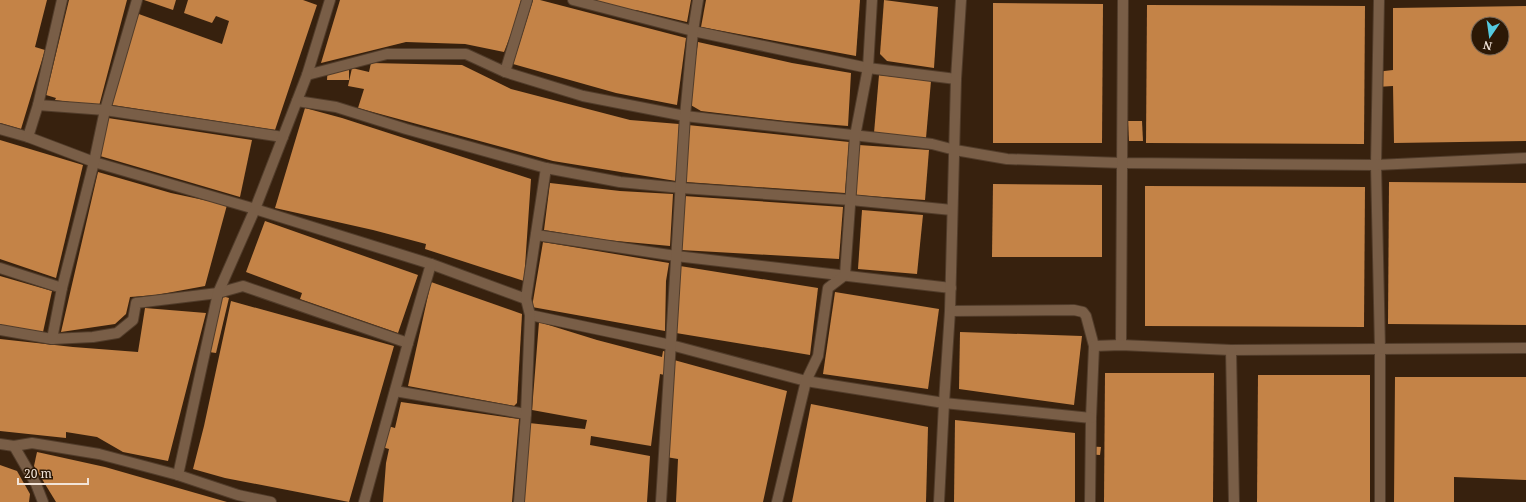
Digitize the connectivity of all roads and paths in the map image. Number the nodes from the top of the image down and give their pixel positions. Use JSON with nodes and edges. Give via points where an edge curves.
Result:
{"nodes":[{"id":1,"x":62,"y":0,"type":"edge"},
{"id":2,"x":136,"y":0,"type":"edge"},
{"id":3,"x":330,"y":0,"type":"edge"},
{"id":4,"x":527,"y":0,"type":"edge"},
{"id":5,"x":572,"y":0,"type":"edge"},
{"id":6,"x":698,"y":0,"type":"edge"},
{"id":7,"x":872,"y":0,"type":"edge"},
{"id":8,"x":961,"y":0,"type":"edge"},
{"id":9,"x":1123,"y":0,"type":"edge"},
{"id":10,"x":1379,"y":0,"type":"edge"},
{"id":11,"x":693,"y":31,"type":"junction"},
{"id":12,"x":868,"y":68,"type":"junction"},
{"id":13,"x":505,"y":72,"type":"junction"},
{"id":14,"x":307,"y":75,"type":"junction"},
{"id":15,"x":956,"y":79,"type":"junction"},
{"id":16,"x":297,"y":101,"type":"junction"},
{"id":17,"x":38,"y":105,"type":"junction"},
{"id":18,"x":105,"y":110,"type":"junction"},
{"id":19,"x":685,"y":116,"type":"junction"},
{"id":20,"x":0,"y":129,"type":"edge"},
{"id":21,"x":855,"y":136,"type":"junction"},
{"id":22,"x":28,"y":137,"type":"junction"},
{"id":23,"x":283,"y":137,"type":"junction"},
{"id":24,"x":954,"y":150,"type":"junction"},
{"id":25,"x":1526,"y":158,"type":"edge"},
{"id":26,"x":94,"y":162,"type":"junction"},
{"id":27,"x":1122,"y":163,"type":"junction"},
{"id":28,"x":1376,"y":164,"type":"junction"},
{"id":29,"x":546,"y":168,"type":"junction"},
{"id":30,"x":681,"y":188,"type":"junction"},
{"id":31,"x":851,"y":200,"type":"junction"},
{"id":32,"x":255,"y":209,"type":"junction"},
{"id":33,"x":952,"y":210,"type":"junction"},
{"id":34,"x":536,"y":235,"type":"junction"},
{"id":35,"x":676,"y":256,"type":"junction"},
{"id":36,"x":431,"y":264,"type":"junction"},
{"id":37,"x":0,"y":268,"type":"edge"},
{"id":38,"x":845,"y":275,"type":"junction"},
{"id":39,"x":62,"y":288,"type":"junction"},
{"id":40,"x":951,"y":288,"type":"junction"},
{"id":41,"x":218,"y":293,"type":"junction"},
{"id":42,"x":526,"y":299,"type":"junction"},
{"id":43,"x":950,"y":311,"type":"junction"},
{"id":44,"x":530,"y":315,"type":"junction"},
{"id":45,"x":0,"y":330,"type":"edge"},
{"id":46,"x":52,"y":339,"type":"junction"},
{"id":47,"x":408,"y":343,"type":"junction"},
{"id":48,"x":671,"y":345,"type":"junction"},
{"id":49,"x":1121,"y":345,"type":"junction"},
{"id":50,"x":1094,"y":346,"type":"junction"},
{"id":51,"x":1526,"y":348,"type":"edge"},
{"id":52,"x":1380,"y":349,"type":"junction"},
{"id":53,"x":1231,"y":350,"type":"junction"},
{"id":54,"x":806,"y":381,"type":"junction"},
{"id":55,"x":394,"y":391,"type":"junction"},
{"id":56,"x":944,"y":403,"type":"junction"},
{"id":57,"x":526,"y":414,"type":"junction"},
{"id":58,"x":1091,"y":418,"type":"junction"},
{"id":59,"x":0,"y":444,"type":"edge"},
{"id":60,"x":14,"y":446,"type":"junction"},
{"id":61,"x":178,"y":475,"type":"junction"},
{"id":62,"x":237,"y":499,"type":"edge"},
{"id":63,"x":43,"y":502,"type":"edge"},
{"id":64,"x":270,"y":502,"type":"edge"},
{"id":65,"x":364,"y":502,"type":"edge"},
{"id":66,"x":519,"y":502,"type":"edge"},
{"id":67,"x":661,"y":502,"type":"edge"},
{"id":68,"x":777,"y":502,"type":"edge"},
{"id":69,"x":939,"y":502,"type":"edge"},
{"id":70,"x":1090,"y":502,"type":"edge"},
{"id":71,"x":1234,"y":502,"type":"edge"},
{"id":72,"x":1380,"y":502,"type":"edge"}],
"edges":[{"from":1,"to":17,"type":"street"},
{"from":2,"to":18,"type":"street"},
{"from":3,"to":14,"type":"street"},
{"from":4,"to":13,"type":"street"},
{"from":5,"to":11,"type":"street"},
{"from":6,"to":11,"type":"street"},
{"from":7,"to":12,"type":"street"},
{"from":8,"to":15,"type":"street"},
{"from":9,"to":27,"type":"street"},
{"from":10,"to":28,"type":"street"},
{"from":11,"to":12,"type":"street"},
{"from":11,"to":19,"type":"street"},
{"from":12,"to":15,"type":"street"},
{"from":12,"to":21,"type":"street"},
{"from":13,"to":14,"type":"street","via":[[466,54],[387,54]]},
{"from":13,"to":19,"type":"street","via":[[583,96]]},
{"from":14,"to":16,"type":"street"},
{"from":15,"to":24,"type":"street"},
{"from":16,"to":23,"type":"street"},
{"from":16,"to":29,"type":"street","via":[[336,107]]},
{"from":17,"to":18,"type":"street"},
{"from":17,"to":22,"type":"street"},
{"from":18,"to":23,"type":"street"},
{"from":18,"to":26,"type":"street"},
{"from":19,"to":21,"type":"street"},
{"from":19,"to":30,"type":"street"},
{"from":20,"to":22,"type":"street"},
{"from":21,"to":24,"type":"street","via":[[932,144]]},
{"from":21,"to":31,"type":"street"},
{"from":22,"to":26,"type":"street"},
{"from":23,"to":32,"type":"street"},
{"from":24,"to":27,"type":"street","via":[[1007,159]]},
{"from":24,"to":33,"type":"street"},
{"from":25,"to":28,"type":"street"},
{"from":26,"to":32,"type":"street"},
{"from":26,"to":39,"type":"street"},
{"from":27,"to":28,"type":"street"},
{"from":27,"to":49,"type":"street"},
{"from":28,"to":52,"type":"street"},
{"from":29,"to":30,"type":"street","via":[[620,182]]},
{"from":29,"to":34,"type":"street"},
{"from":30,"to":31,"type":"street"},
{"from":30,"to":35,"type":"street"},
{"from":31,"to":33,"type":"street"},
{"from":31,"to":38,"type":"street"},
{"from":32,"to":36,"type":"street"},
{"from":32,"to":41,"type":"street"},
{"from":33,"to":40,"type":"street"},
{"from":34,"to":35,"type":"street"},
{"from":34,"to":42,"type":"street"},
{"from":35,"to":38,"type":"street"},
{"from":35,"to":48,"type":"street"},
{"from":36,"to":42,"type":"street"},
{"from":36,"to":47,"type":"street"},
{"from":37,"to":39,"type":"street"},
{"from":38,"to":40,"type":"street"},
{"from":38,"to":54,"type":"street","via":[[828,288],[818,356]]},
{"from":39,"to":46,"type":"street"},
{"from":40,"to":43,"type":"street"},
{"from":41,"to":46,"type":"street","via":[[136,303],[133,320],[117,333]]},
{"from":41,"to":47,"type":"street","via":[[243,286]]},
{"from":41,"to":61,"type":"street"},
{"from":42,"to":44,"type":"street"},
{"from":43,"to":50,"type":"street","via":[[1083,312]]},
{"from":43,"to":56,"type":"street"},
{"from":44,"to":48,"type":"street"},
{"from":44,"to":57,"type":"street"},
{"from":45,"to":46,"type":"street"},
{"from":47,"to":55,"type":"street"},
{"from":48,"to":54,"type":"street"},
{"from":48,"to":67,"type":"street"},
{"from":49,"to":50,"type":"street"},
{"from":49,"to":53,"type":"street"},
{"from":50,"to":58,"type":"street"},
{"from":51,"to":52,"type":"street"},
{"from":52,"to":53,"type":"street"},
{"from":52,"to":72,"type":"street"},
{"from":53,"to":71,"type":"street"},
{"from":54,"to":56,"type":"street"},
{"from":54,"to":68,"type":"street"},
{"from":55,"to":57,"type":"street"},
{"from":55,"to":65,"type":"street"},
{"from":56,"to":58,"type":"street"},
{"from":56,"to":69,"type":"street"},
{"from":57,"to":66,"type":"street"},
{"from":58,"to":70,"type":"street"},
{"from":59,"to":60,"type":"street"},
{"from":60,"to":61,"type":"street","via":[[32,443],[99,454]]},
{"from":60,"to":63,"type":"street","via":[[36,484]]},
{"from":61,"to":62,"type":"street"},
{"from":62,"to":64,"type":"street"}]}
